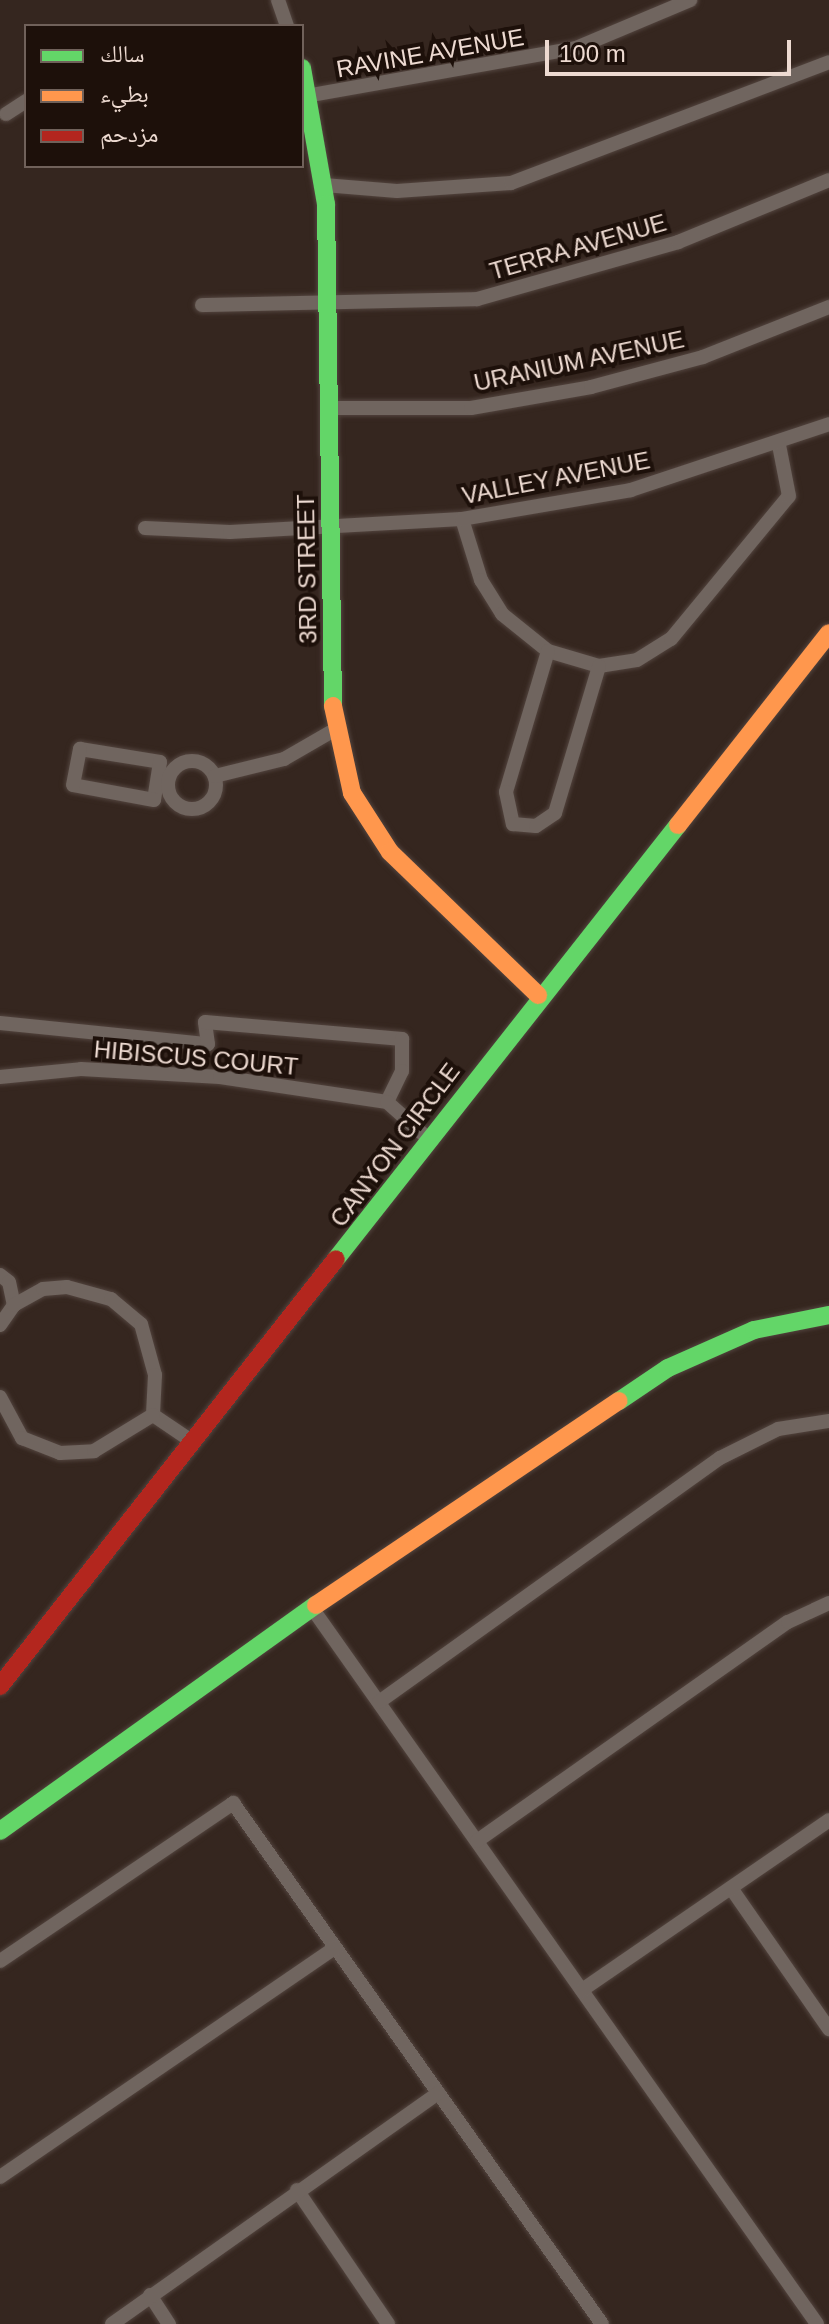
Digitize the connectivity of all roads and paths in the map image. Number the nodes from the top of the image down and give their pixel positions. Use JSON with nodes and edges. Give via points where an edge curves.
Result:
{"nodes":[{"id":1,"x":278,"y":0,"type":"edge"},
{"id":2,"x":690,"y":0,"type":"edge"},
{"id":3,"x":286,"y":24,"type":"edge"},
{"id":4,"x":829,"y":62,"type":"edge"},
{"id":5,"x":307,"y":95,"type":"edge"},
{"id":6,"x":24,"y":102,"type":"edge"},
{"id":7,"x":6,"y":114,"type":"dead end"},
{"id":8,"x":829,"y":180,"type":"edge"},
{"id":9,"x":324,"y":185,"type":"junction"},
{"id":10,"x":202,"y":305,"type":"dead end"},
{"id":11,"x":328,"y":305,"type":"junction"},
{"id":12,"x":829,"y":307,"type":"edge"},
{"id":13,"x":329,"y":408,"type":"junction"},
{"id":14,"x":829,"y":424,"type":"edge"},
{"id":15,"x":779,"y":445,"type":"junction"},
{"id":16,"x":462,"y":519,"type":"junction"},
{"id":17,"x":331,"y":526,"type":"junction"},
{"id":18,"x":145,"y":528,"type":"dead end"},
{"id":19,"x":829,"y":633,"type":"edge"},
{"id":20,"x":548,"y":651,"type":"junction"},
{"id":21,"x":599,"y":666,"type":"junction"},
{"id":22,"x":336,"y":729,"type":"junction"},
{"id":23,"x":215,"y":776,"type":"junction"},
{"id":24,"x":162,"y":780,"type":"junction"},
{"id":25,"x":538,"y":995,"type":"junction"},
{"id":26,"x":0,"y":1023,"type":"edge"},
{"id":27,"x":0,"y":1077,"type":"edge"},
{"id":28,"x":387,"y":1102,"type":"junction"},
{"id":29,"x":431,"y":1141,"type":"junction"},
{"id":30,"x":5,"y":1279,"type":"edge"},
{"id":31,"x":43,"y":1289,"type":"junction"},
{"id":32,"x":14,"y":1305,"type":"junction"},
{"id":33,"x":829,"y":1315,"type":"edge"},
{"id":34,"x":0,"y":1325,"type":"edge"},
{"id":35,"x":0,"y":1397,"type":"edge"},
{"id":36,"x":153,"y":1415,"type":"junction"},
{"id":37,"x":829,"y":1421,"type":"edge"},
{"id":38,"x":193,"y":1442,"type":"junction"},
{"id":39,"x":829,"y":1603,"type":"edge"},
{"id":40,"x":312,"y":1608,"type":"junction"},
{"id":41,"x":0,"y":1686,"type":"edge"},
{"id":42,"x":379,"y":1702,"type":"junction"},
{"id":43,"x":829,"y":1820,"type":"edge"},
{"id":44,"x":0,"y":1831,"type":"edge"},
{"id":45,"x":477,"y":1841,"type":"junction"},
{"id":46,"x":731,"y":1888,"type":"junction"},
{"id":47,"x":335,"y":1948,"type":"junction"},
{"id":48,"x":0,"y":1961,"type":"edge"},
{"id":49,"x":582,"y":1990,"type":"junction"},
{"id":50,"x":829,"y":2029,"type":"edge"},
{"id":51,"x":438,"y":2093,"type":"junction"},
{"id":52,"x":0,"y":2177,"type":"edge"},
{"id":53,"x":297,"y":2190,"type":"junction"},
{"id":54,"x":150,"y":2295,"type":"junction"},
{"id":55,"x":112,"y":2324,"type":"edge"},
{"id":56,"x":169,"y":2324,"type":"edge"},
{"id":57,"x":388,"y":2324,"type":"edge"},
{"id":58,"x":602,"y":2324,"type":"edge"},
{"id":59,"x":817,"y":2324,"type":"edge"}],
"edges":[{"from":1,"to":3,"type":"street"},
{"from":2,"to":5,"type":"street","name":"RAVINE AVENUE","via":[[576,48]]},
{"from":4,"to":9,"type":"street","via":[[511,183],[397,191]]},
{"from":5,"to":9,"type":"street","name":"3RD STREET"},
{"from":6,"to":7,"type":"street"},
{"from":8,"to":11,"type":"street","name":"TERRA AVENUE","via":[[678,242],[477,299]]},
{"from":9,"to":11,"type":"street","name":"3RD STREET"},
{"from":10,"to":11,"type":"street","name":"TERRA AVENUE"},
{"from":11,"to":13,"type":"street","name":"3RD STREET"},
{"from":12,"to":13,"type":"street","name":"URANIUM AVENUE","via":[[703,357],[591,387],[471,408]]},
{"from":13,"to":17,"type":"street","name":"3RD STREET"},
{"from":14,"to":15,"type":"street","name":"VALLEY AVENUE"},
{"from":15,"to":16,"type":"street","name":"VALLEY AVENUE","via":[[631,490]]},
{"from":15,"to":21,"type":"street","via":[[789,496],[768,527],[671,639],[637,660]]},
{"from":16,"to":17,"type":"street","name":"VALLEY AVENUE"},
{"from":16,"to":20,"type":"street","via":[[481,580],[502,614]]},
{"from":17,"to":18,"type":"street","name":"VALLEY AVENUE"},
{"from":17,"to":22,"type":"street","name":"3RD STREET"},
{"from":19,"to":25,"type":"street","name":"CANYON CIRCLE"},
{"from":20,"to":21,"type":"street"},
{"from":20,"to":21,"type":"street","via":[[506,792],[513,824],[536,826],[555,813]]},
{"from":22,"to":23,"type":"street","via":[[284,759]]},
{"from":22,"to":25,"type":"street","name":"3RD STREET","via":[[352,793],[390,852]]},
{"from":23,"to":24,"type":"street","via":[[189,760]]},
{"from":23,"to":24,"type":"street","via":[[211,800],[198,809],[175,803]]},
{"from":24,"to":24,"type":"street","via":[[154,800],[73,785],[80,749],[160,762]]},
{"from":25,"to":29,"type":"street","name":"CANYON CIRCLE"},
{"from":26,"to":28,"type":"street","name":"HIBISCUS COURT","via":[[208,1044],[205,1022],[402,1039],[402,1071]]},
{"from":27,"to":28,"type":"street","name":"HIBISCUS COURT","via":[[81,1069],[220,1077]]},
{"from":28,"to":29,"type":"street"},
{"from":29,"to":38,"type":"street","name":"CANYON CIRCLE"},
{"from":30,"to":31,"type":"street"},
{"from":30,"to":32,"type":"street"},
{"from":31,"to":32,"type":"street"},
{"from":31,"to":36,"type":"street","via":[[67,1287],[111,1299],[141,1324],[155,1375]]},
{"from":32,"to":34,"type":"street"},
{"from":33,"to":40,"type":"street","via":[[754,1330],[668,1368]]},
{"from":35,"to":36,"type":"street","via":[[22,1438],[60,1453],[94,1451]]},
{"from":36,"to":38,"type":"street"},
{"from":37,"to":42,"type":"street","via":[[778,1429],[720,1458]]},
{"from":38,"to":41,"type":"street","name":"CANYON CIRCLE"},
{"from":39,"to":45,"type":"street","via":[[788,1622]]},
{"from":40,"to":42,"type":"street"},
{"from":40,"to":44,"type":"street"},
{"from":42,"to":45,"type":"street"},
{"from":43,"to":46,"type":"street"},
{"from":45,"to":49,"type":"street"},
{"from":46,"to":49,"type":"street"},
{"from":46,"to":50,"type":"street"},
{"from":47,"to":48,"type":"street","via":[[233,1803]]},
{"from":47,"to":51,"type":"street"},
{"from":47,"to":52,"type":"street"},
{"from":49,"to":59,"type":"street"},
{"from":51,"to":53,"type":"street"},
{"from":51,"to":58,"type":"street"},
{"from":53,"to":54,"type":"street"},
{"from":53,"to":57,"type":"street"},
{"from":54,"to":55,"type":"street"},
{"from":54,"to":56,"type":"street"}]}
